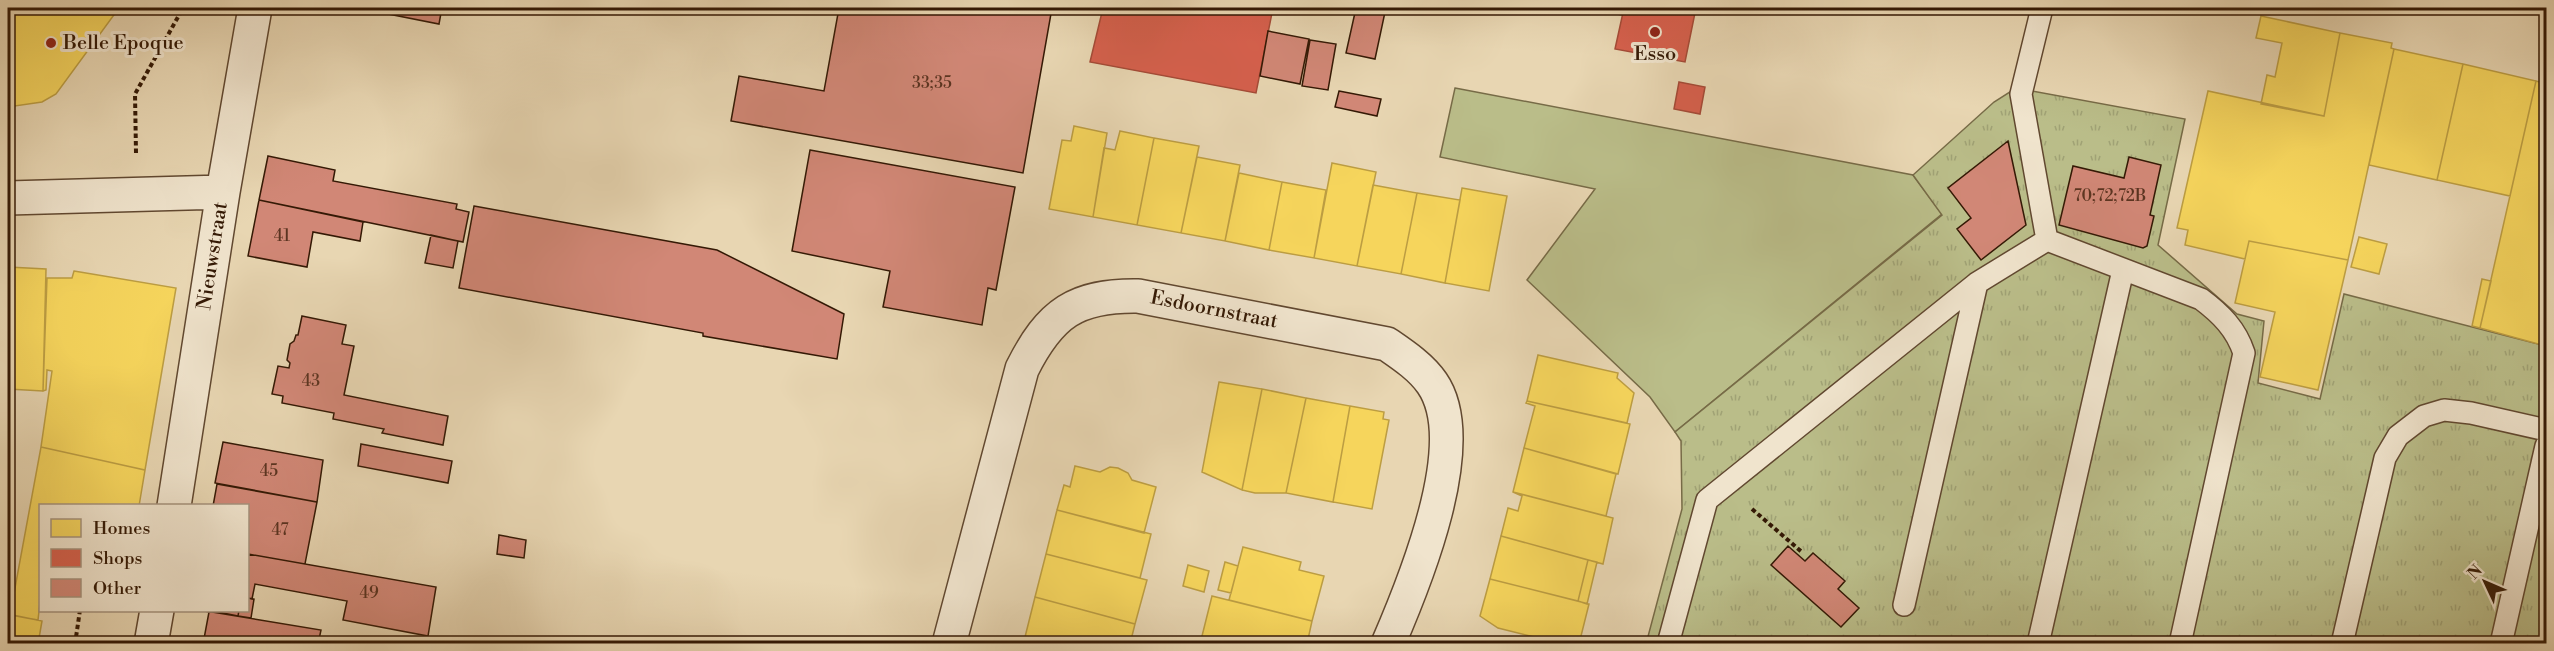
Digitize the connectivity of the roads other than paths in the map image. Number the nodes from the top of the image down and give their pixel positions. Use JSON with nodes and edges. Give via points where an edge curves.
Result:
{"nodes":[{"id":1,"x":255,"y":8,"type":"edge"},
{"id":2,"x":2042,"y":8,"type":"edge"},
{"id":3,"x":223,"y":192,"type":"junction"},
{"id":4,"x":8,"y":198,"type":"edge"},
{"id":5,"x":2047,"y":240,"type":"junction"},
{"id":6,"x":2123,"y":270,"type":"junction"},
{"id":7,"x":1977,"y":283,"type":"junction"},
{"id":8,"x":2547,"y":430,"type":"edge"},
{"id":9,"x":2547,"y":446,"type":"edge"},
{"id":10,"x":174,"y":504,"type":"edge"},
{"id":11,"x":1904,"y":605,"type":"dead end"},
{"id":12,"x":157,"y":612,"type":"edge"},
{"id":13,"x":152,"y":644,"type":"edge"},
{"id":14,"x":949,"y":644,"type":"edge"},
{"id":15,"x":1388,"y":644,"type":"edge"},
{"id":16,"x":1668,"y":644,"type":"edge"},
{"id":17,"x":2038,"y":644,"type":"edge"},
{"id":18,"x":2180,"y":644,"type":"edge"},
{"id":19,"x":2342,"y":644,"type":"edge"},
{"id":20,"x":2500,"y":644,"type":"edge"}],
"edges":[{"from":1,"to":3,"type":"street","name":"Nieuwstraat"},
{"from":2,"to":5,"type":"lane","via":[[2021,94]]},
{"from":3,"to":4,"type":"street"},
{"from":3,"to":10,"type":"street","name":"Nieuwstraat"},
{"from":5,"to":6,"type":"lane"},
{"from":5,"to":7,"type":"lane"},
{"from":6,"to":17,"type":"lane"},
{"from":6,"to":18,"type":"lane","via":[[2201,299],[2239,337],[2244,353]]},
{"from":7,"to":11,"type":"lane"},
{"from":7,"to":16,"type":"lane","via":[[1707,500]]},
{"from":8,"to":19,"type":"lane","via":[[2444,410],[2424,416],[2398,436],[2385,458]]},
{"from":9,"to":20,"type":"lane"},
{"from":12,"to":13,"type":"street"},
{"from":14,"to":15,"type":"street","name":"Esdoornstraat","via":[[1022,369],[1041,336],[1057,319],[1088,301],[1109,296],[1138,296],[1387,344],[1412,361],[1433,384],[1444,412],[1448,442],[1442,485],[1413,586]]}]}
